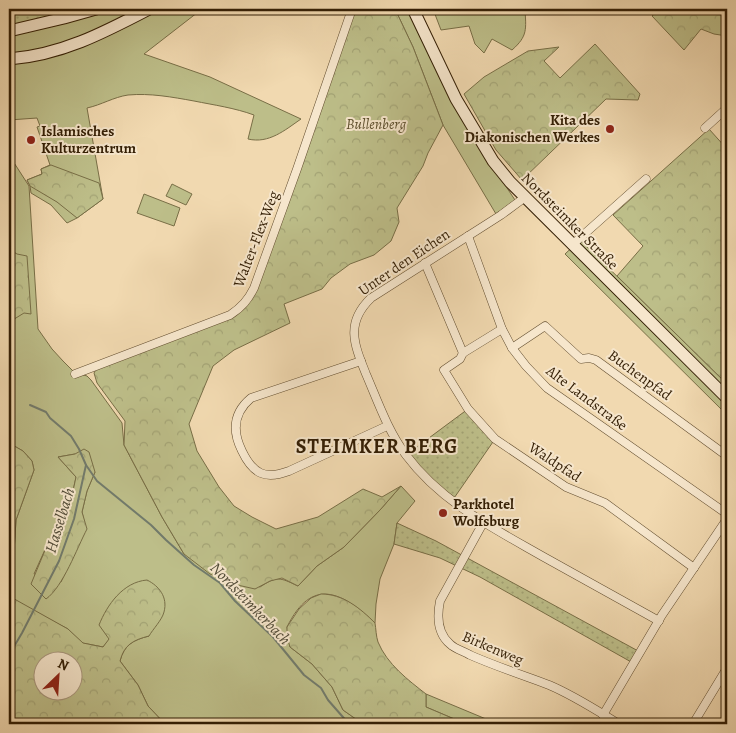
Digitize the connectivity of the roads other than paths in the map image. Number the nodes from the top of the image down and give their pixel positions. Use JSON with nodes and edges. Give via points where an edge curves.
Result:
{"nodes":[{"id":1,"x":96,"y":9,"type":"edge"},
{"id":2,"x":149,"y":9,"type":"edge"},
{"id":3,"x":352,"y":9,"type":"edge"},
{"id":4,"x":413,"y":9,"type":"edge"},
{"id":5,"x":421,"y":9,"type":"edge"},
{"id":6,"x":9,"y":31,"type":"edge"},
{"id":7,"x":429,"y":38,"type":"junction"},
{"id":8,"x":9,"y":59,"type":"edge"},
{"id":9,"x":727,"y":108,"type":"edge"},
{"id":10,"x":705,"y":128,"type":"dead end"},
{"id":11,"x":646,"y":179,"type":"dead end"},
{"id":12,"x":524,"y":198,"type":"junction"},
{"id":13,"x":468,"y":236,"type":"junction"},
{"id":14,"x":572,"y":246,"type":"junction"},
{"id":15,"x":426,"y":263,"type":"junction"},
{"id":16,"x":502,"y":329,"type":"junction"},
{"id":17,"x":512,"y":348,"type":"junction"},
{"id":18,"x":463,"y":353,"type":"junction"},
{"id":19,"x":361,"y":361,"type":"junction"},
{"id":20,"x":75,"y":374,"type":"dead end"},
{"id":21,"x":727,"y":398,"type":"edge"},
{"id":22,"x":387,"y":426,"type":"junction"},
{"id":23,"x":727,"y":456,"type":"edge"},
{"id":24,"x":727,"y":514,"type":"edge"},
{"id":25,"x":727,"y":519,"type":"edge"},
{"id":26,"x":483,"y":523,"type":"junction"},
{"id":27,"x":694,"y":568,"type":"junction"},
{"id":28,"x":658,"y":621,"type":"junction"},
{"id":29,"x":727,"y":668,"type":"edge"},
{"id":30,"x":603,"y":715,"type":"junction"},
{"id":31,"x":619,"y":724,"type":"edge"},
{"id":32,"x":693,"y":724,"type":"edge"}],
"edges":[{"from":1,"to":6,"type":"street"},
{"from":2,"to":8,"type":"street","via":[[110,30],[53,53]]},
{"from":3,"to":20,"type":"street","name":"Walter-Flex-Weg","via":[[254,288],[242,307]]},
{"from":4,"to":7,"type":"street","name":"Nordsteimker Straße"},
{"from":5,"to":7,"type":"street","name":"Nordsteimker Straße"},
{"from":7,"to":12,"type":"street","name":"Nordsteimker Straße","via":[[473,130],[493,161]]},
{"from":9,"to":10,"type":"street"},
{"from":11,"to":14,"type":"street"},
{"from":12,"to":13,"type":"street","name":"Unter den Eichen"},
{"from":12,"to":14,"type":"street","name":"Nordsteimker Straße"},
{"from":13,"to":15,"type":"street","name":"Unter den Eichen"},
{"from":13,"to":16,"type":"street","name":"Alte Landstraße"},
{"from":14,"to":21,"type":"street","name":"Nordsteimker Straße"},
{"from":15,"to":18,"type":"street"},
{"from":15,"to":19,"type":"street","name":"Unter den Eichen","via":[[361,307],[354,323],[354,338]]},
{"from":16,"to":17,"type":"street","name":"Alte Landstraße"},
{"from":16,"to":18,"type":"street","name":"Waldpfad"},
{"from":17,"to":23,"type":"street","name":"Buchenpfad","via":[[544,326],[581,358],[596,360]]},
{"from":17,"to":24,"type":"street","name":"Alte Landstraße","via":[[547,388]]},
{"from":18,"to":27,"type":"street","name":"Waldpfad","via":[[444,370],[468,409],[496,439],[566,487],[605,503]]},
{"from":19,"to":22,"type":"street","name":"Unter den Eichen"},
{"from":19,"to":22,"type":"street","via":[[251,398],[235,421],[238,442],[252,468],[272,476]]},
{"from":22,"to":26,"type":"street","name":"Unter den Eichen","via":[[406,455],[434,487]]},
{"from":25,"to":27,"type":"street"},
{"from":26,"to":28,"type":"street","name":"Unter den Eichen"},
{"from":26,"to":30,"type":"street","name":"Birkenweg","via":[[440,601],[438,616],[444,637],[456,648],[550,686]]},
{"from":27,"to":28,"type":"street"},
{"from":28,"to":30,"type":"street"},
{"from":29,"to":32,"type":"street"},
{"from":30,"to":31,"type":"street","name":"Birkenweg"}]}
